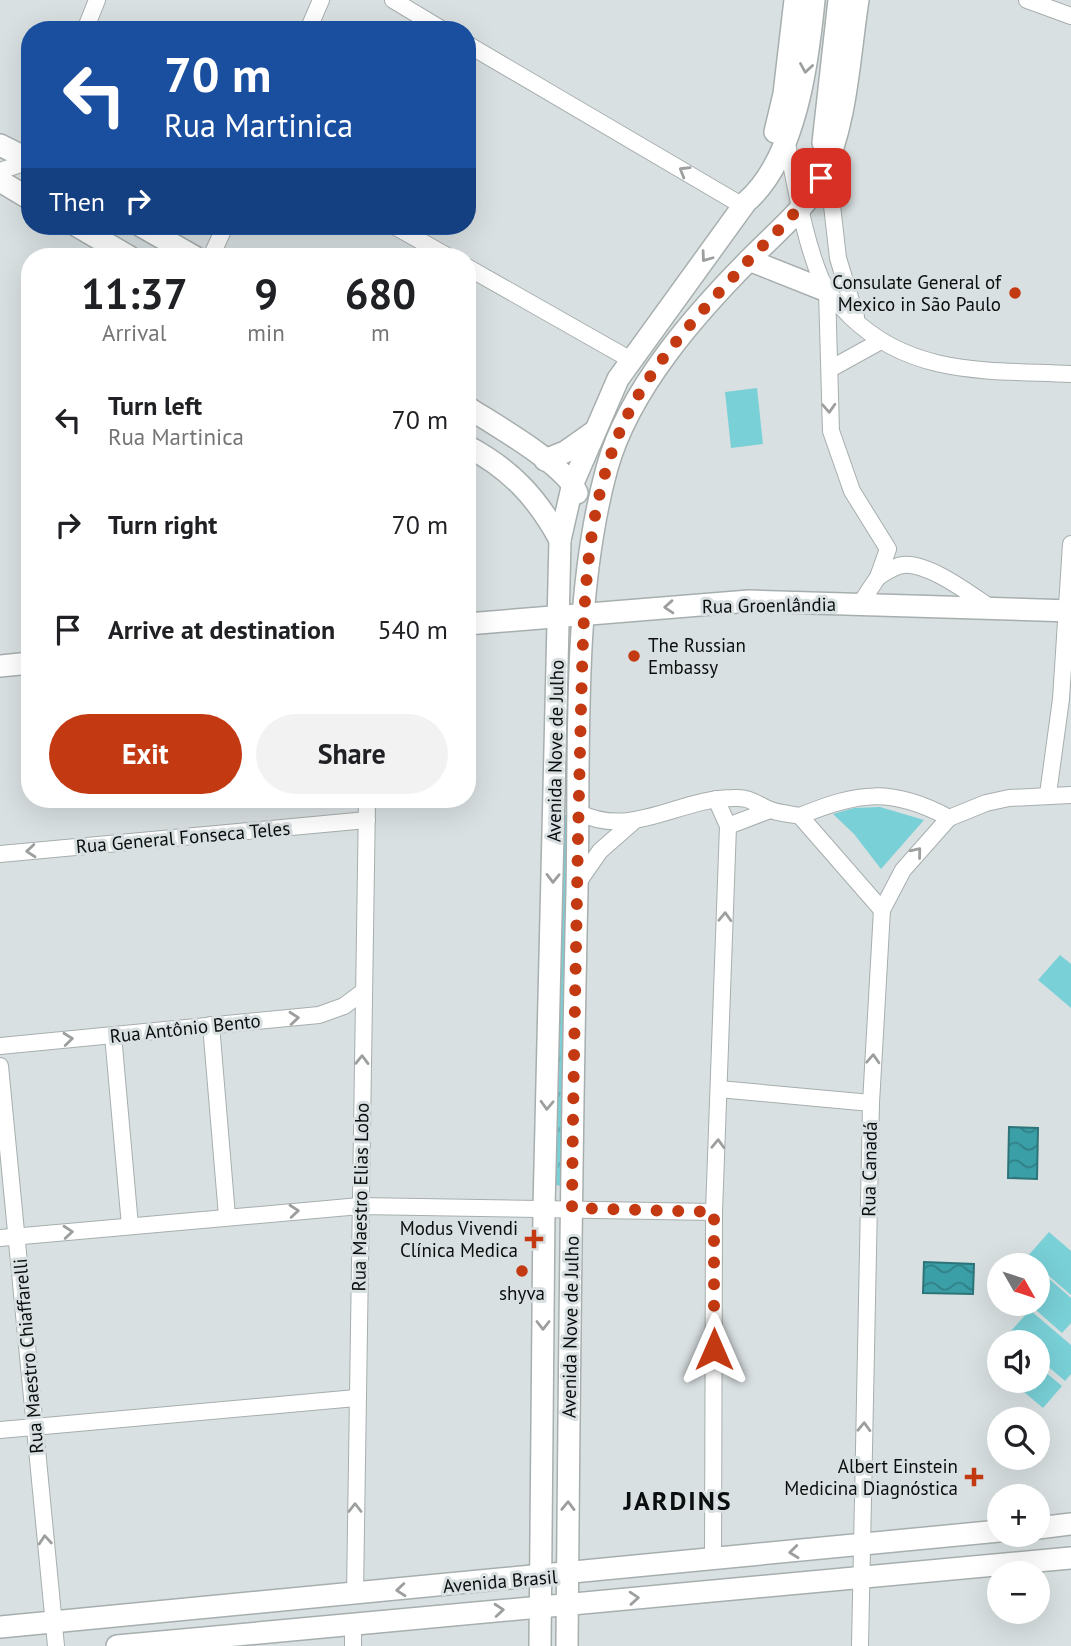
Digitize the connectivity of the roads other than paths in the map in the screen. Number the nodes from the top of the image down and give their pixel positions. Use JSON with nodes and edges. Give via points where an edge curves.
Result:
{"nodes":[{"id":1,"x":97,"y":0,"type":"edge"},
{"id":2,"x":321,"y":0,"type":"edge"},
{"id":3,"x":393,"y":0,"type":"edge"},
{"id":4,"x":814,"y":0,"type":"edge"},
{"id":5,"x":839,"y":0,"type":"edge"},
{"id":6,"x":858,"y":0,"type":"edge"},
{"id":7,"x":1027,"y":0,"type":"edge"},
{"id":8,"x":790,"y":3,"type":"edge"},
{"id":9,"x":1071,"y":16,"type":"edge"},
{"id":10,"x":89,"y":21,"type":"edge"},
{"id":11,"x":312,"y":21,"type":"edge"},
{"id":12,"x":428,"y":21,"type":"edge"},
{"id":13,"x":476,"y":49,"type":"edge"},
{"id":14,"x":786,"y":139,"type":"junction"},
{"id":15,"x":0,"y":145,"type":"edge"},
{"id":16,"x":21,"y":156,"type":"edge"},
{"id":17,"x":827,"y":162,"type":"junction"},
{"id":18,"x":21,"y":164,"type":"edge"},
{"id":19,"x":0,"y":171,"type":"edge"},
{"id":20,"x":0,"y":181,"type":"edge"},
{"id":21,"x":21,"y":193,"type":"edge"},
{"id":22,"x":745,"y":204,"type":"junction"},
{"id":23,"x":802,"y":207,"type":"junction"},
{"id":24,"x":92,"y":235,"type":"edge"},
{"id":25,"x":157,"y":235,"type":"edge"},
{"id":26,"x":410,"y":235,"type":"edge"},
{"id":27,"x":115,"y":248,"type":"edge"},
{"id":28,"x":179,"y":248,"type":"edge"},
{"id":29,"x":434,"y":248,"type":"edge"},
{"id":30,"x":749,"y":260,"type":"junction"},
{"id":31,"x":476,"y":272,"type":"edge"},
{"id":32,"x":827,"y":291,"type":"junction"},
{"id":33,"x":860,"y":325,"type":"junction"},
{"id":34,"x":879,"y":342,"type":"junction"},
{"id":35,"x":631,"y":360,"type":"junction"},
{"id":36,"x":830,"y":369,"type":"junction"},
{"id":37,"x":1071,"y":374,"type":"edge"},
{"id":38,"x":476,"y":413,"type":"edge"},
{"id":39,"x":592,"y":433,"type":"junction"},
{"id":40,"x":476,"y":452,"type":"edge"},
{"id":41,"x":545,"y":460,"type":"junction"},
{"id":42,"x":573,"y":483,"type":"junction"},
{"id":43,"x":592,"y":531,"type":"junction"},
{"id":44,"x":560,"y":540,"type":"junction"},
{"id":45,"x":1071,"y":544,"type":"edge"},
{"id":46,"x":878,"y":577,"type":"junction"},
{"id":47,"x":860,"y":604,"type":"junction"},
{"id":48,"x":991,"y":608,"type":"junction"},
{"id":49,"x":1069,"y":610,"type":"edge"},
{"id":50,"x":584,"y":614,"type":"junction"},
{"id":51,"x":558,"y":616,"type":"junction"},
{"id":52,"x":476,"y":623,"type":"edge"},
{"id":53,"x":21,"y":664,"type":"edge"},
{"id":54,"x":0,"y":666,"type":"edge"},
{"id":55,"x":1048,"y":794,"type":"junction"},
{"id":56,"x":1071,"y":795,"type":"edge"},
{"id":57,"x":716,"y":799,"type":"junction"},
{"id":58,"x":367,"y":808,"type":"edge"},
{"id":59,"x":770,"y":810,"type":"junction"},
{"id":60,"x":578,"y":811,"type":"junction"},
{"id":61,"x":800,"y":816,"type":"junction"},
{"id":62,"x":949,"y":818,"type":"junction"},
{"id":63,"x":367,"y":820,"type":"junction"},
{"id":64,"x":633,"y":821,"type":"junction"},
{"id":65,"x":728,"y":826,"type":"junction"},
{"id":66,"x":0,"y":854,"type":"edge"},
{"id":67,"x":577,"y":884,"type":"junction"},
{"id":68,"x":882,"y":910,"type":"junction"},
{"id":69,"x":364,"y":991,"type":"junction"},
{"id":70,"x":211,"y":1025,"type":"junction"},
{"id":71,"x":113,"y":1035,"type":"junction"},
{"id":72,"x":0,"y":1046,"type":"edge"},
{"id":73,"x":0,"y":1066,"type":"edge"},
{"id":74,"x":719,"y":1089,"type":"junction"},
{"id":75,"x":871,"y":1103,"type":"junction"},
{"id":76,"x":360,"y":1206,"type":"junction"},
{"id":77,"x":544,"y":1208,"type":"junction"},
{"id":78,"x":572,"y":1208,"type":"junction"},
{"id":79,"x":714,"y":1212,"type":"junction"},
{"id":80,"x":227,"y":1216,"type":"junction"},
{"id":81,"x":130,"y":1226,"type":"junction"},
{"id":82,"x":18,"y":1237,"type":"junction"},
{"id":83,"x":0,"y":1238,"type":"edge"},
{"id":84,"x":356,"y":1398,"type":"junction"},
{"id":85,"x":35,"y":1427,"type":"junction"},
{"id":86,"x":0,"y":1430,"type":"edge"},
{"id":87,"x":1071,"y":1524,"type":"edge"},
{"id":88,"x":1050,"y":1527,"type":"edge"},
{"id":89,"x":987,"y":1532,"type":"edge"},
{"id":90,"x":862,"y":1545,"type":"junction"},
{"id":91,"x":1071,"y":1558,"type":"edge"},
{"id":92,"x":713,"y":1560,"type":"junction"},
{"id":93,"x":567,"y":1575,"type":"junction"},
{"id":94,"x":542,"y":1577,"type":"junction"},
{"id":95,"x":860,"y":1578,"type":"junction"},
{"id":96,"x":355,"y":1594,"type":"junction"},
{"id":97,"x":566,"y":1603,"type":"junction"},
{"id":98,"x":541,"y":1606,"type":"junction"},
{"id":99,"x":184,"y":1609,"type":"junction"},
{"id":100,"x":53,"y":1622,"type":"junction"},
{"id":101,"x":353,"y":1624,"type":"junction"},
{"id":102,"x":0,"y":1627,"type":"edge"},
{"id":103,"x":300,"y":1629,"type":"junction"},
{"id":104,"x":187,"y":1639,"type":"junction"},
{"id":105,"x":56,"y":1646,"type":"edge"},
{"id":106,"x":117,"y":1646,"type":"edge"},
{"id":107,"x":353,"y":1646,"type":"edge"},
{"id":108,"x":540,"y":1646,"type":"edge"},
{"id":109,"x":566,"y":1646,"type":"edge"},
{"id":110,"x":860,"y":1646,"type":"edge"}],
"edges":[{"from":1,"to":10,"type":"street"},
{"from":2,"to":11,"type":"street"},
{"from":3,"to":12,"type":"street"},
{"from":4,"to":14,"type":"main road","name":"Avenida Nove de Julho","one_way":true,"via":[[804,82]]},
{"from":5,"to":17,"type":"main road","via":[[823,136]]},
{"from":6,"to":17,"type":"main road","name":"Avenida Nove de Julho","via":[[843,108]]},
{"from":7,"to":9,"type":"street"},
{"from":8,"to":22,"type":"main road","name":"Avenida Nove de Julho","via":[[779,121]]},
{"from":22,"to":13,"type":"street","one_way":true},
{"from":14,"to":22,"type":"main road","name":"Avenida Nove de Julho","via":[[765,180]]},
{"from":14,"to":23,"type":"street"},
{"from":15,"to":16,"type":"main road"},
{"from":17,"to":23,"type":"main road","name":"Avenida Nove de Julho"},
{"from":17,"to":33,"type":"street","via":[[840,268]]},
{"from":18,"to":19,"type":"street"},
{"from":20,"to":21,"type":"main road"},
{"from":22,"to":35,"type":"main road","name":"Avenida Nove de Julho","one_way":true},
{"from":23,"to":30,"type":"main road","name":"Avenida Nove de Julho"},
{"from":23,"to":32,"type":"street"},
{"from":24,"to":27,"type":"main road"},
{"from":25,"to":28,"type":"main road"},
{"from":26,"to":29,"type":"street"},
{"from":30,"to":32,"type":"main road"},
{"from":30,"to":43,"type":"main road","name":"Avenida Nove de Julho","via":[[658,366],[629,411],[608,464]]},
{"from":31,"to":35,"type":"street"},
{"from":32,"to":33,"type":"street"},
{"from":32,"to":36,"type":"street"},
{"from":33,"to":34,"type":"street"},
{"from":34,"to":36,"type":"street"},
{"from":34,"to":37,"type":"street","via":[[936,364],[964,369]]},
{"from":35,"to":39,"type":"main road","name":"Avenida Nove de Julho"},
{"from":36,"to":46,"type":"street","one_way":true,"via":[[828,405],[839,460],[852,491],[888,549]]},
{"from":38,"to":41,"type":"main road"},
{"from":39,"to":41,"type":"main road"},
{"from":39,"to":42,"type":"main road","name":"Avenida Nove de Julho"},
{"from":40,"to":44,"type":"main road","via":[[530,492]]},
{"from":41,"to":42,"type":"main road"},
{"from":42,"to":43,"type":"main road"},
{"from":42,"to":44,"type":"main road","name":"Avenida Nove de Julho"},
{"from":43,"to":50,"type":"main road","name":"Avenida Nove de Julho"},
{"from":44,"to":51,"type":"main road","name":"Avenida Nove de Julho"},
{"from":45,"to":49,"type":"street"},
{"from":46,"to":47,"type":"street"},
{"from":46,"to":48,"type":"street","via":[[912,565],[944,578]]},
{"from":47,"to":48,"type":"main road","name":"Rua Groenlândia"},
{"from":47,"to":50,"type":"main road","name":"Rua Groenlândia","one_way":true,"via":[[749,601]]},
{"from":48,"to":49,"type":"main road","name":"Rua Groenlândia"},
{"from":49,"to":55,"type":"street"},
{"from":50,"to":51,"type":"main road","name":"Rua Groenlândia"},
{"from":50,"to":60,"type":"main road","name":"Avenida Nove de Julho"},
{"from":51,"to":52,"type":"main road","name":"Rua Groenlândia"},
{"from":51,"to":77,"type":"main road","name":"Avenida Nove de Julho","one_way":true},
{"from":53,"to":54,"type":"main road"},
{"from":55,"to":56,"type":"street","name":"Rua Canadá"},
{"from":55,"to":62,"type":"street","name":"Rua Canadá","via":[[986,803]]},
{"from":57,"to":59,"type":"street","via":[[754,799]]},
{"from":57,"to":64,"type":"street"},
{"from":57,"to":65,"type":"street"},
{"from":58,"to":63,"type":"street","name":"Rua Maestro Elias Lobo"},
{"from":59,"to":61,"type":"street"},
{"from":59,"to":65,"type":"street"},
{"from":60,"to":64,"type":"street","via":[[607,824]]},
{"from":60,"to":67,"type":"main road","name":"Avenida Nove de Julho"},
{"from":61,"to":62,"type":"street","via":[[839,799],[877,796],[924,804]]},
{"from":61,"to":68,"type":"street"},
{"from":68,"to":62,"type":"street","name":"Rua Canadá","one_way":true,"via":[[903,870]]},
{"from":63,"to":66,"type":"street","name":"Rua General Fonseca Teles","one_way":true},
{"from":63,"to":69,"type":"street","name":"Rua Maestro Elias Lobo"},
{"from":64,"to":67,"type":"street","via":[[600,851]]},
{"from":74,"to":65,"type":"street","one_way":true},
{"from":67,"to":78,"type":"main road","name":"Avenida Nove de Julho"},
{"from":75,"to":68,"type":"street","name":"Rua Canadá","one_way":true},
{"from":70,"to":69,"type":"street","name":"Rua Antônio Bento","one_way":true,"via":[[319,1015],[344,1006]]},
{"from":76,"to":69,"type":"street","name":"Rua Maestro Elias Lobo","one_way":true},
{"from":70,"to":71,"type":"street","name":"Rua Antônio Bento"},
{"from":70,"to":80,"type":"street"},
{"from":72,"to":71,"type":"street","name":"Rua Antônio Bento","one_way":true},
{"from":71,"to":81,"type":"street"},
{"from":73,"to":82,"type":"street","name":"Rua Maestro Chiaffarelli"},
{"from":74,"to":75,"type":"street"},
{"from":79,"to":74,"type":"street","one_way":true},
{"from":90,"to":75,"type":"street","name":"Rua Canadá","one_way":true},
{"from":76,"to":77,"type":"street"},
{"from":80,"to":76,"type":"street","one_way":true},
{"from":76,"to":84,"type":"street","name":"Rua Maestro Elias Lobo"},
{"from":77,"to":78,"type":"street"},
{"from":77,"to":94,"type":"main road","name":"Avenida Nove de Julho","one_way":true},
{"from":78,"to":79,"type":"street"},
{"from":93,"to":78,"type":"main road","name":"Avenida Nove de Julho","one_way":true},
{"from":79,"to":92,"type":"street"},
{"from":80,"to":81,"type":"street"},
{"from":82,"to":81,"type":"street","one_way":true},
{"from":82,"to":83,"type":"street"},
{"from":82,"to":85,"type":"street","name":"Rua Maestro Chiaffarelli"},
{"from":84,"to":85,"type":"street"},
{"from":96,"to":84,"type":"street","name":"Rua Maestro Elias Lobo","one_way":true},
{"from":85,"to":86,"type":"street"},
{"from":100,"to":85,"type":"street","name":"Rua Maestro Chiaffarelli","one_way":true},
{"from":87,"to":88,"type":"main road"},
{"from":89,"to":90,"type":"main road","name":"Avenida Brasil"},
{"from":90,"to":92,"type":"main road","name":"Avenida Brasil","one_way":true},
{"from":90,"to":95,"type":"street","name":"Rua Canadá"},
{"from":91,"to":95,"type":"main road","name":"Avenida Brasil"},
{"from":92,"to":93,"type":"main road","name":"Avenida Brasil"},
{"from":93,"to":94,"type":"main road","name":"Avenida Brasil"},
{"from":93,"to":97,"type":"main road","name":"Avenida Nove de Julho"},
{"from":94,"to":96,"type":"main road","name":"Avenida Brasil","one_way":true},
{"from":94,"to":98,"type":"main road","name":"Avenida Nove de Julho"},
{"from":97,"to":95,"type":"main road","name":"Avenida Brasil","one_way":true},
{"from":95,"to":110,"type":"street","name":"Rua Canadá"},
{"from":96,"to":99,"type":"main road","name":"Avenida Brasil"},
{"from":96,"to":103,"type":"main road","via":[[349,1604],[314,1612]]},
{"from":97,"to":98,"type":"main road","name":"Avenida Brasil"},
{"from":97,"to":109,"type":"main road","name":"Avenida Nove de Julho"},
{"from":101,"to":98,"type":"main road","name":"Avenida Brasil","one_way":true},
{"from":98,"to":108,"type":"main road","name":"Avenida Nove de Julho"},
{"from":99,"to":100,"type":"main road","name":"Avenida Brasil"},
{"from":99,"to":104,"type":"main road"},
{"from":100,"to":102,"type":"main road","name":"Avenida Brasil"},
{"from":100,"to":105,"type":"street","name":"Rua Maestro Chiaffarelli"},
{"from":101,"to":103,"type":"main road","name":"Avenida Brasil"},
{"from":101,"to":107,"type":"street"},
{"from":103,"to":104,"type":"main road","name":"Avenida Brasil"},
{"from":104,"to":106,"type":"main road","name":"Avenida Brasil"}]}
